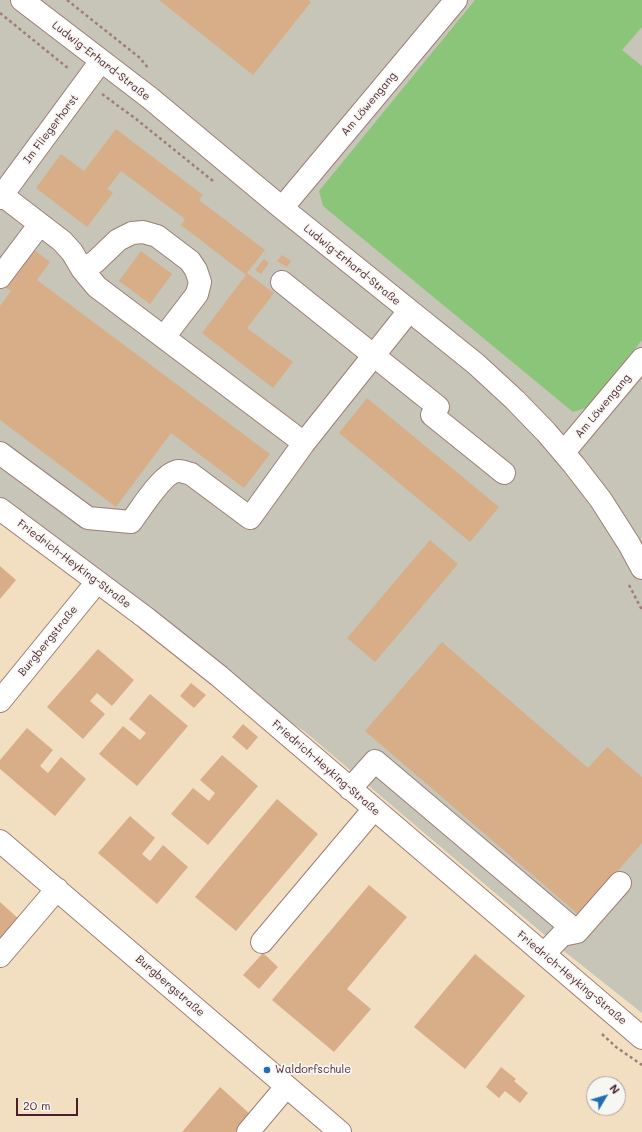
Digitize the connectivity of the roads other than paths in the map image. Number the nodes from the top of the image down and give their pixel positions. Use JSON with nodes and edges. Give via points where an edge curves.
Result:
{"nodes":[{"id":1,"x":22,"y":0,"type":"edge"},
{"id":2,"x":456,"y":0,"type":"edge"},
{"id":3,"x":101,"y":61,"type":"junction"},
{"id":4,"x":1,"y":196,"type":"edge"},
{"id":5,"x":282,"y":208,"type":"junction"},
{"id":6,"x":40,"y":224,"type":"junction"},
{"id":7,"x":82,"y":269,"type":"junction"},
{"id":8,"x":0,"y":277,"type":"edge"},
{"id":9,"x":282,"y":282,"type":"dead end"},
{"id":10,"x":409,"y":311,"type":"junction"},
{"id":11,"x":164,"y":337,"type":"junction"},
{"id":12,"x":373,"y":355,"type":"junction"},
{"id":13,"x":642,"y":359,"type":"edge"},
{"id":14,"x":304,"y":443,"type":"junction"},
{"id":15,"x":564,"y":452,"type":"junction"},
{"id":16,"x":0,"y":453,"type":"edge"},
{"id":17,"x":504,"y":473,"type":"dead end"},
{"id":18,"x":0,"y":509,"type":"edge"},
{"id":19,"x":642,"y":568,"type":"edge"},
{"id":20,"x":97,"y":582,"type":"junction"},
{"id":21,"x":0,"y":701,"type":"edge"},
{"id":22,"x":350,"y":789,"type":"junction"},
{"id":23,"x":374,"y":809,"type":"junction"},
{"id":24,"x":0,"y":841,"type":"edge"},
{"id":25,"x":620,"y":883,"type":"dead end"},
{"id":26,"x":57,"y":890,"type":"junction"},
{"id":27,"x":577,"y":932,"type":"junction"},
{"id":28,"x":262,"y":942,"type":"dead end"},
{"id":29,"x":544,"y":954,"type":"junction"},
{"id":30,"x":0,"y":956,"type":"edge"},
{"id":31,"x":642,"y":1038,"type":"edge"},
{"id":32,"x":286,"y":1086,"type":"junction"},
{"id":33,"x":248,"y":1132,"type":"edge"},
{"id":34,"x":340,"y":1132,"type":"edge"}],
"edges":[{"from":1,"to":3,"type":"street","name":"Ludwig-Erhard-Straße"},
{"from":2,"to":5,"type":"street","name":"Am Löwengang"},
{"from":3,"to":4,"type":"street","name":"Im Fliegerhorst"},
{"from":3,"to":5,"type":"street","name":"Ludwig-Erhard-Straße","via":[[150,98]]},
{"from":4,"to":6,"type":"street"},
{"from":5,"to":10,"type":"street","name":"Ludwig-Erhard-Straße"},
{"from":6,"to":7,"type":"street","via":[[72,252]]},
{"from":6,"to":8,"type":"street"},
{"from":7,"to":11,"type":"street","via":[[97,287]]},
{"from":7,"to":11,"type":"street","via":[[95,262],[118,240],[132,233],[143,232],[157,236],[190,261],[200,282],[197,294]]},
{"from":9,"to":12,"type":"street"},
{"from":10,"to":12,"type":"street"},
{"from":10,"to":15,"type":"street","name":"Ludwig-Erhard-Straße","via":[[476,364],[515,400]]},
{"from":11,"to":14,"type":"street"},
{"from":12,"to":14,"type":"street"},
{"from":12,"to":17,"type":"street","via":[[438,407],[432,415]]},
{"from":13,"to":15,"type":"street","name":"Am Löwengang"},
{"from":14,"to":16,"type":"street","via":[[250,518],[191,474],[179,471],[163,480],[131,522],[88,518]]},
{"from":15,"to":19,"type":"street","name":"Ludwig-Erhard-Straße","via":[[601,500]]},
{"from":18,"to":20,"type":"street","name":"Friedrich-Heyking-Straße"},
{"from":20,"to":21,"type":"street","name":"Burgbergstraße"},
{"from":20,"to":22,"type":"street","name":"Friedrich-Heyking-Straße","via":[[219,676]]},
{"from":22,"to":23,"type":"street","name":"Friedrich-Heyking-Straße"},
{"from":22,"to":27,"type":"street","via":[[374,761]]},
{"from":23,"to":28,"type":"street"},
{"from":23,"to":29,"type":"street","name":"Friedrich-Heyking-Straße"},
{"from":24,"to":26,"type":"street","name":"Burgbergstraße"},
{"from":25,"to":27,"type":"street"},
{"from":26,"to":30,"type":"street"},
{"from":26,"to":32,"type":"street","name":"Burgbergstraße"},
{"from":27,"to":29,"type":"street","via":[[562,935]]},
{"from":29,"to":31,"type":"street","name":"Friedrich-Heyking-Straße"},
{"from":32,"to":33,"type":"street"},
{"from":32,"to":34,"type":"street","name":"Burgbergstraße"}]}
